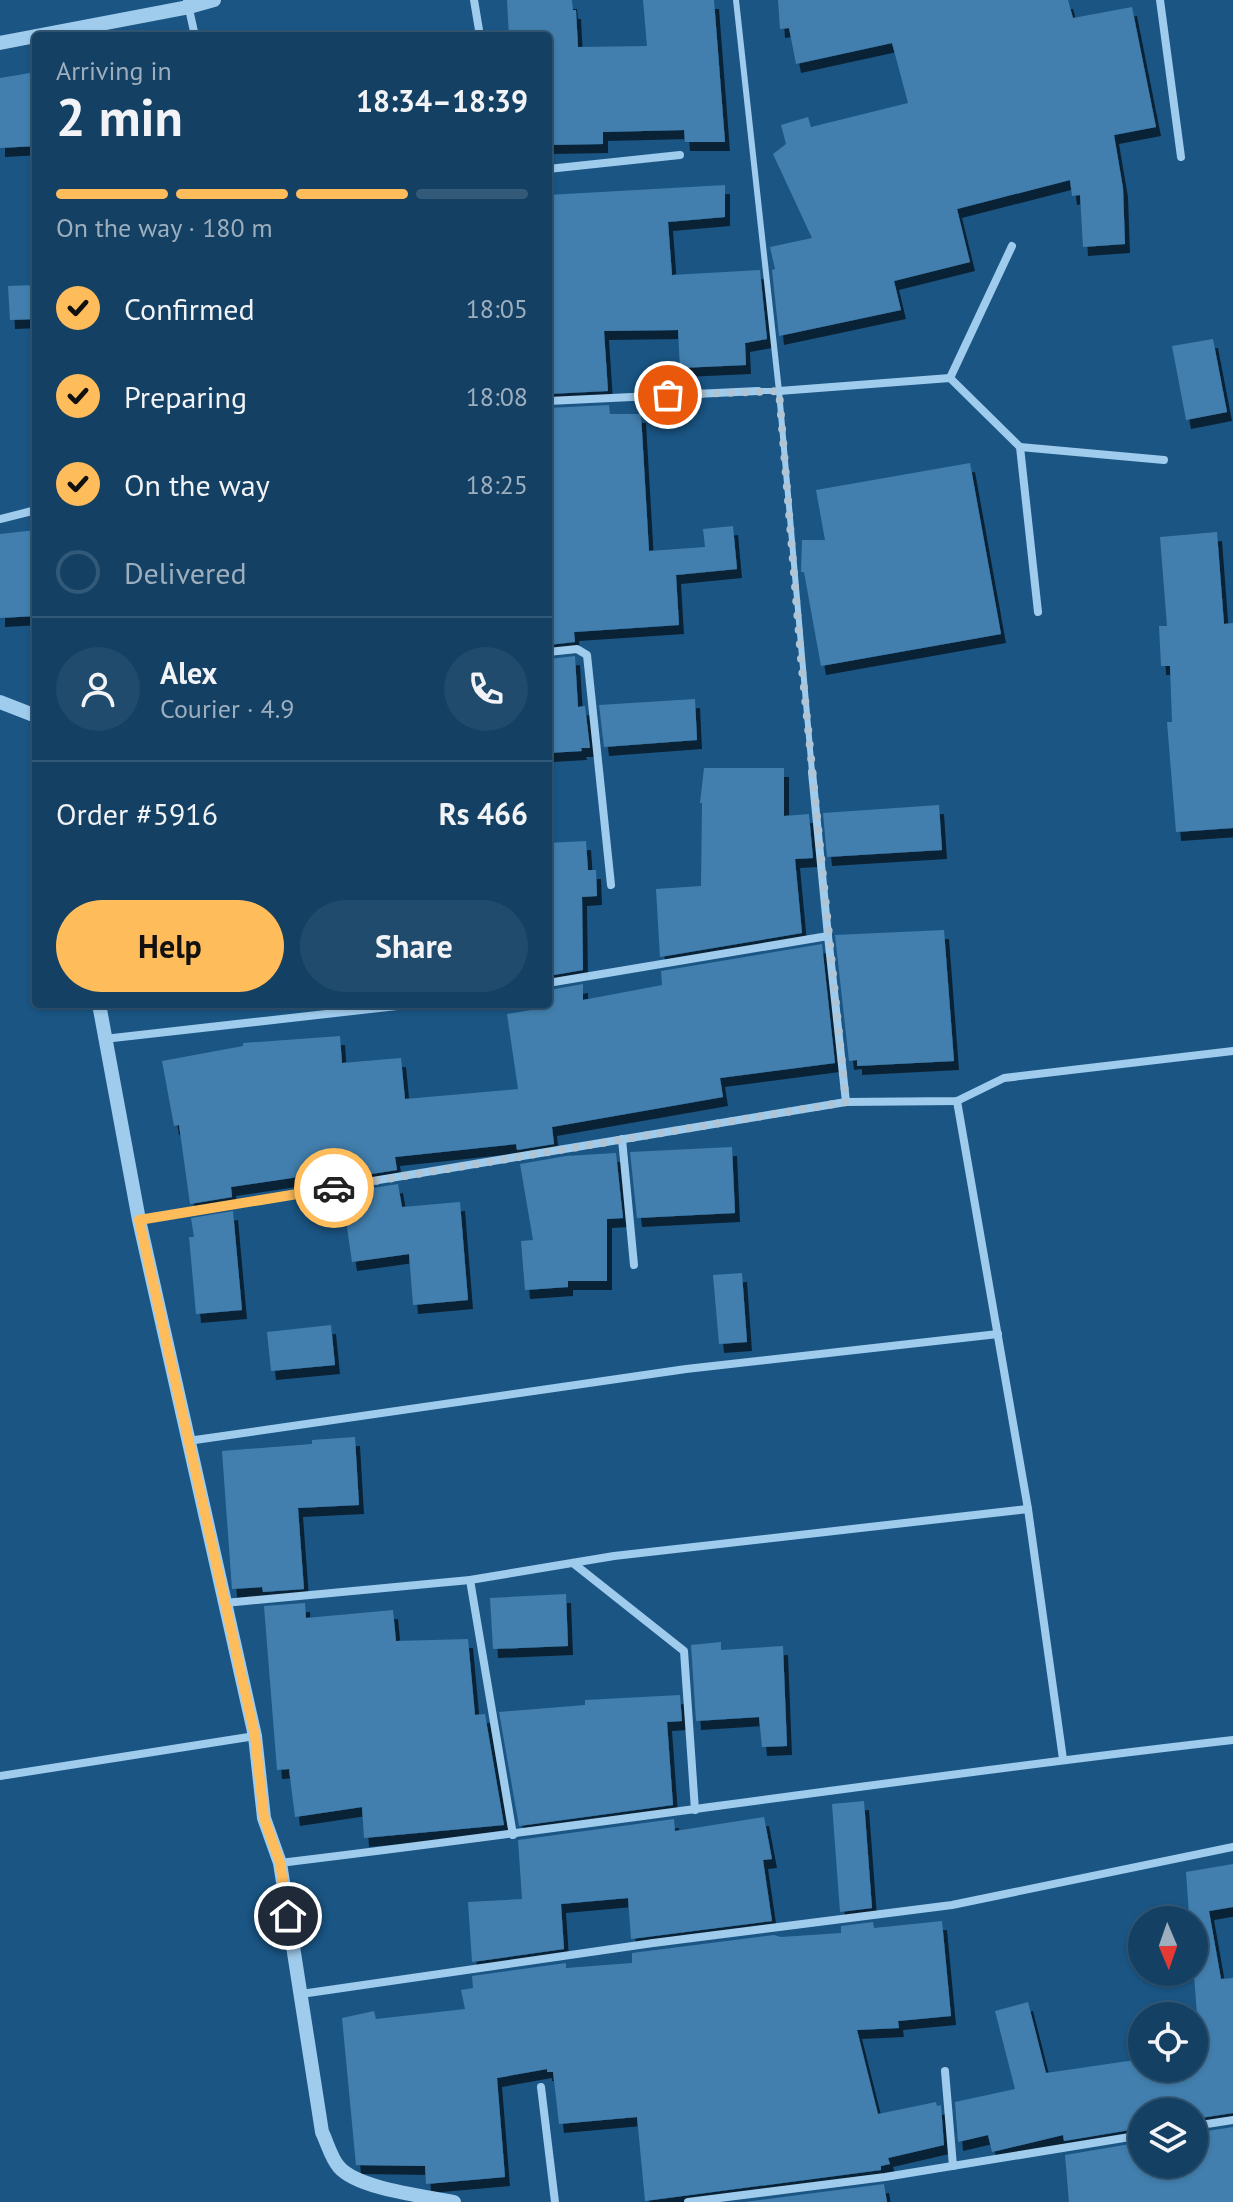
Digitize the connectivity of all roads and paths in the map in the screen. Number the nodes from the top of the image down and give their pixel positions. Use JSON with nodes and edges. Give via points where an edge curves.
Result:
{"nodes":[{"id":1,"x":214,"y":0,"type":"edge"},
{"id":2,"x":474,"y":0,"type":"edge"},
{"id":3,"x":736,"y":0,"type":"edge"},
{"id":4,"x":1160,"y":0,"type":"edge"},
{"id":5,"x":188,"y":4,"type":"edge"},
{"id":6,"x":55,"y":32,"type":"edge"},
{"id":7,"x":194,"y":32,"type":"edge"},
{"id":8,"x":479,"y":32,"type":"edge"},
{"id":9,"x":32,"y":37,"type":"edge"},
{"id":10,"x":0,"y":43,"type":"edge"},
{"id":11,"x":680,"y":155,"type":"dead end"},
{"id":12,"x":1181,"y":157,"type":"dead end"},
{"id":13,"x":552,"y":169,"type":"edge"},
{"id":14,"x":1012,"y":246,"type":"dead end"},
{"id":15,"x":950,"y":378,"type":"junction"},
{"id":16,"x":758,"y":391,"type":"joint"},
{"id":17,"x":779,"y":391,"type":"junction"},
{"id":18,"x":552,"y":401,"type":"edge"},
{"id":19,"x":1020,"y":447,"type":"junction"},
{"id":20,"x":1164,"y":460,"type":"dead end"},
{"id":21,"x":32,"y":511,"type":"edge"},
{"id":22,"x":0,"y":519,"type":"edge"},
{"id":23,"x":1038,"y":612,"type":"dead end"},
{"id":24,"x":552,"y":652,"type":"edge"},
{"id":25,"x":0,"y":702,"type":"edge"},
{"id":26,"x":32,"y":714,"type":"edge"},
{"id":27,"x":812,"y":772,"type":"joint"},
{"id":28,"x":611,"y":885,"type":"dead end"},
{"id":29,"x":828,"y":936,"type":"junction"},
{"id":30,"x":552,"y":982,"type":"edge"},
{"id":31,"x":99,"y":1008,"type":"edge"},
{"id":32,"x":379,"y":1008,"type":"edge"},
{"id":33,"x":103,"y":1039,"type":"junction"},
{"id":34,"x":1233,"y":1051,"type":"edge"},
{"id":35,"x":957,"y":1101,"type":"junction"},
{"id":36,"x":846,"y":1102,"type":"junction"},
{"id":37,"x":622,"y":1139,"type":"junction"},
{"id":38,"x":139,"y":1220,"type":"junction"},
{"id":39,"x":634,"y":1265,"type":"dead end"},
{"id":40,"x":998,"y":1334,"type":"junction"},
{"id":41,"x":188,"y":1441,"type":"junction"},
{"id":42,"x":1028,"y":1509,"type":"junction"},
{"id":43,"x":573,"y":1563,"type":"junction"},
{"id":44,"x":470,"y":1580,"type":"junction"},
{"id":45,"x":225,"y":1603,"type":"junction"},
{"id":46,"x":255,"y":1736,"type":"junction"},
{"id":47,"x":1233,"y":1740,"type":"edge"},
{"id":48,"x":1063,"y":1759,"type":"junction"},
{"id":49,"x":0,"y":1776,"type":"edge"},
{"id":50,"x":695,"y":1810,"type":"junction"},
{"id":51,"x":513,"y":1835,"type":"junction"},
{"id":52,"x":1233,"y":1847,"type":"edge"},
{"id":53,"x":280,"y":1863,"type":"junction"},
{"id":54,"x":301,"y":1994,"type":"junction"},
{"id":55,"x":945,"y":2071,"type":"dead end"},
{"id":56,"x":541,"y":2087,"type":"dead end"},
{"id":57,"x":1233,"y":2120,"type":"edge"},
{"id":58,"x":1208,"y":2124,"type":"edge"},
{"id":59,"x":1128,"y":2137,"type":"edge"},
{"id":60,"x":953,"y":2166,"type":"junction"},
{"id":61,"x":454,"y":2202,"type":"edge"},
{"id":62,"x":555,"y":2202,"type":"edge"},
{"id":63,"x":688,"y":2202,"type":"edge"}],
"edges":[{"from":1,"to":5,"type":"street"},
{"from":2,"to":8,"type":"street"},
{"from":3,"to":17,"type":"lane"},
{"from":4,"to":12,"type":"street"},
{"from":5,"to":6,"type":"street"},
{"from":5,"to":7,"type":"street"},
{"from":9,"to":10,"type":"street"},
{"from":11,"to":13,"type":"street"},
{"from":14,"to":15,"type":"street"},
{"from":15,"to":17,"type":"street"},
{"from":15,"to":19,"type":"street"},
{"from":16,"to":17,"type":"lane"},
{"from":16,"to":18,"type":"street"},
{"from":17,"to":27,"type":"lane"},
{"from":19,"to":20,"type":"street"},
{"from":19,"to":23,"type":"street"},
{"from":21,"to":22,"type":"street"},
{"from":24,"to":28,"type":"street","via":[[577,649],[587,655]]},
{"from":25,"to":26,"type":"street"},
{"from":27,"to":29,"type":"street"},
{"from":29,"to":30,"type":"street"},
{"from":29,"to":36,"type":"street"},
{"from":31,"to":33,"type":"street"},
{"from":32,"to":33,"type":"street"},
{"from":33,"to":38,"type":"street"},
{"from":34,"to":35,"type":"street","via":[[1004,1078]]},
{"from":35,"to":36,"type":"street"},
{"from":35,"to":40,"type":"street"},
{"from":36,"to":37,"type":"street"},
{"from":37,"to":38,"type":"street"},
{"from":37,"to":39,"type":"street"},
{"from":38,"to":41,"type":"street"},
{"from":40,"to":41,"type":"street","via":[[686,1369]]},
{"from":40,"to":42,"type":"street"},
{"from":41,"to":45,"type":"street"},
{"from":42,"to":43,"type":"street"},
{"from":42,"to":48,"type":"street"},
{"from":43,"to":44,"type":"street"},
{"from":43,"to":50,"type":"street","via":[[684,1651]]},
{"from":44,"to":45,"type":"street"},
{"from":44,"to":51,"type":"street"},
{"from":45,"to":46,"type":"street"},
{"from":46,"to":49,"type":"street"},
{"from":46,"to":53,"type":"street","via":[[264,1818]]},
{"from":47,"to":48,"type":"street"},
{"from":48,"to":50,"type":"street"},
{"from":50,"to":51,"type":"street"},
{"from":51,"to":53,"type":"street"},
{"from":52,"to":54,"type":"street","via":[[952,1905]]},
{"from":53,"to":54,"type":"street"},
{"from":54,"to":61,"type":"street","via":[[322,2132],[339,2166],[383,2188]]},
{"from":55,"to":60,"type":"street"},
{"from":56,"to":62,"type":"street"},
{"from":57,"to":58,"type":"street"},
{"from":59,"to":60,"type":"street"},
{"from":60,"to":63,"type":"street"}]}
